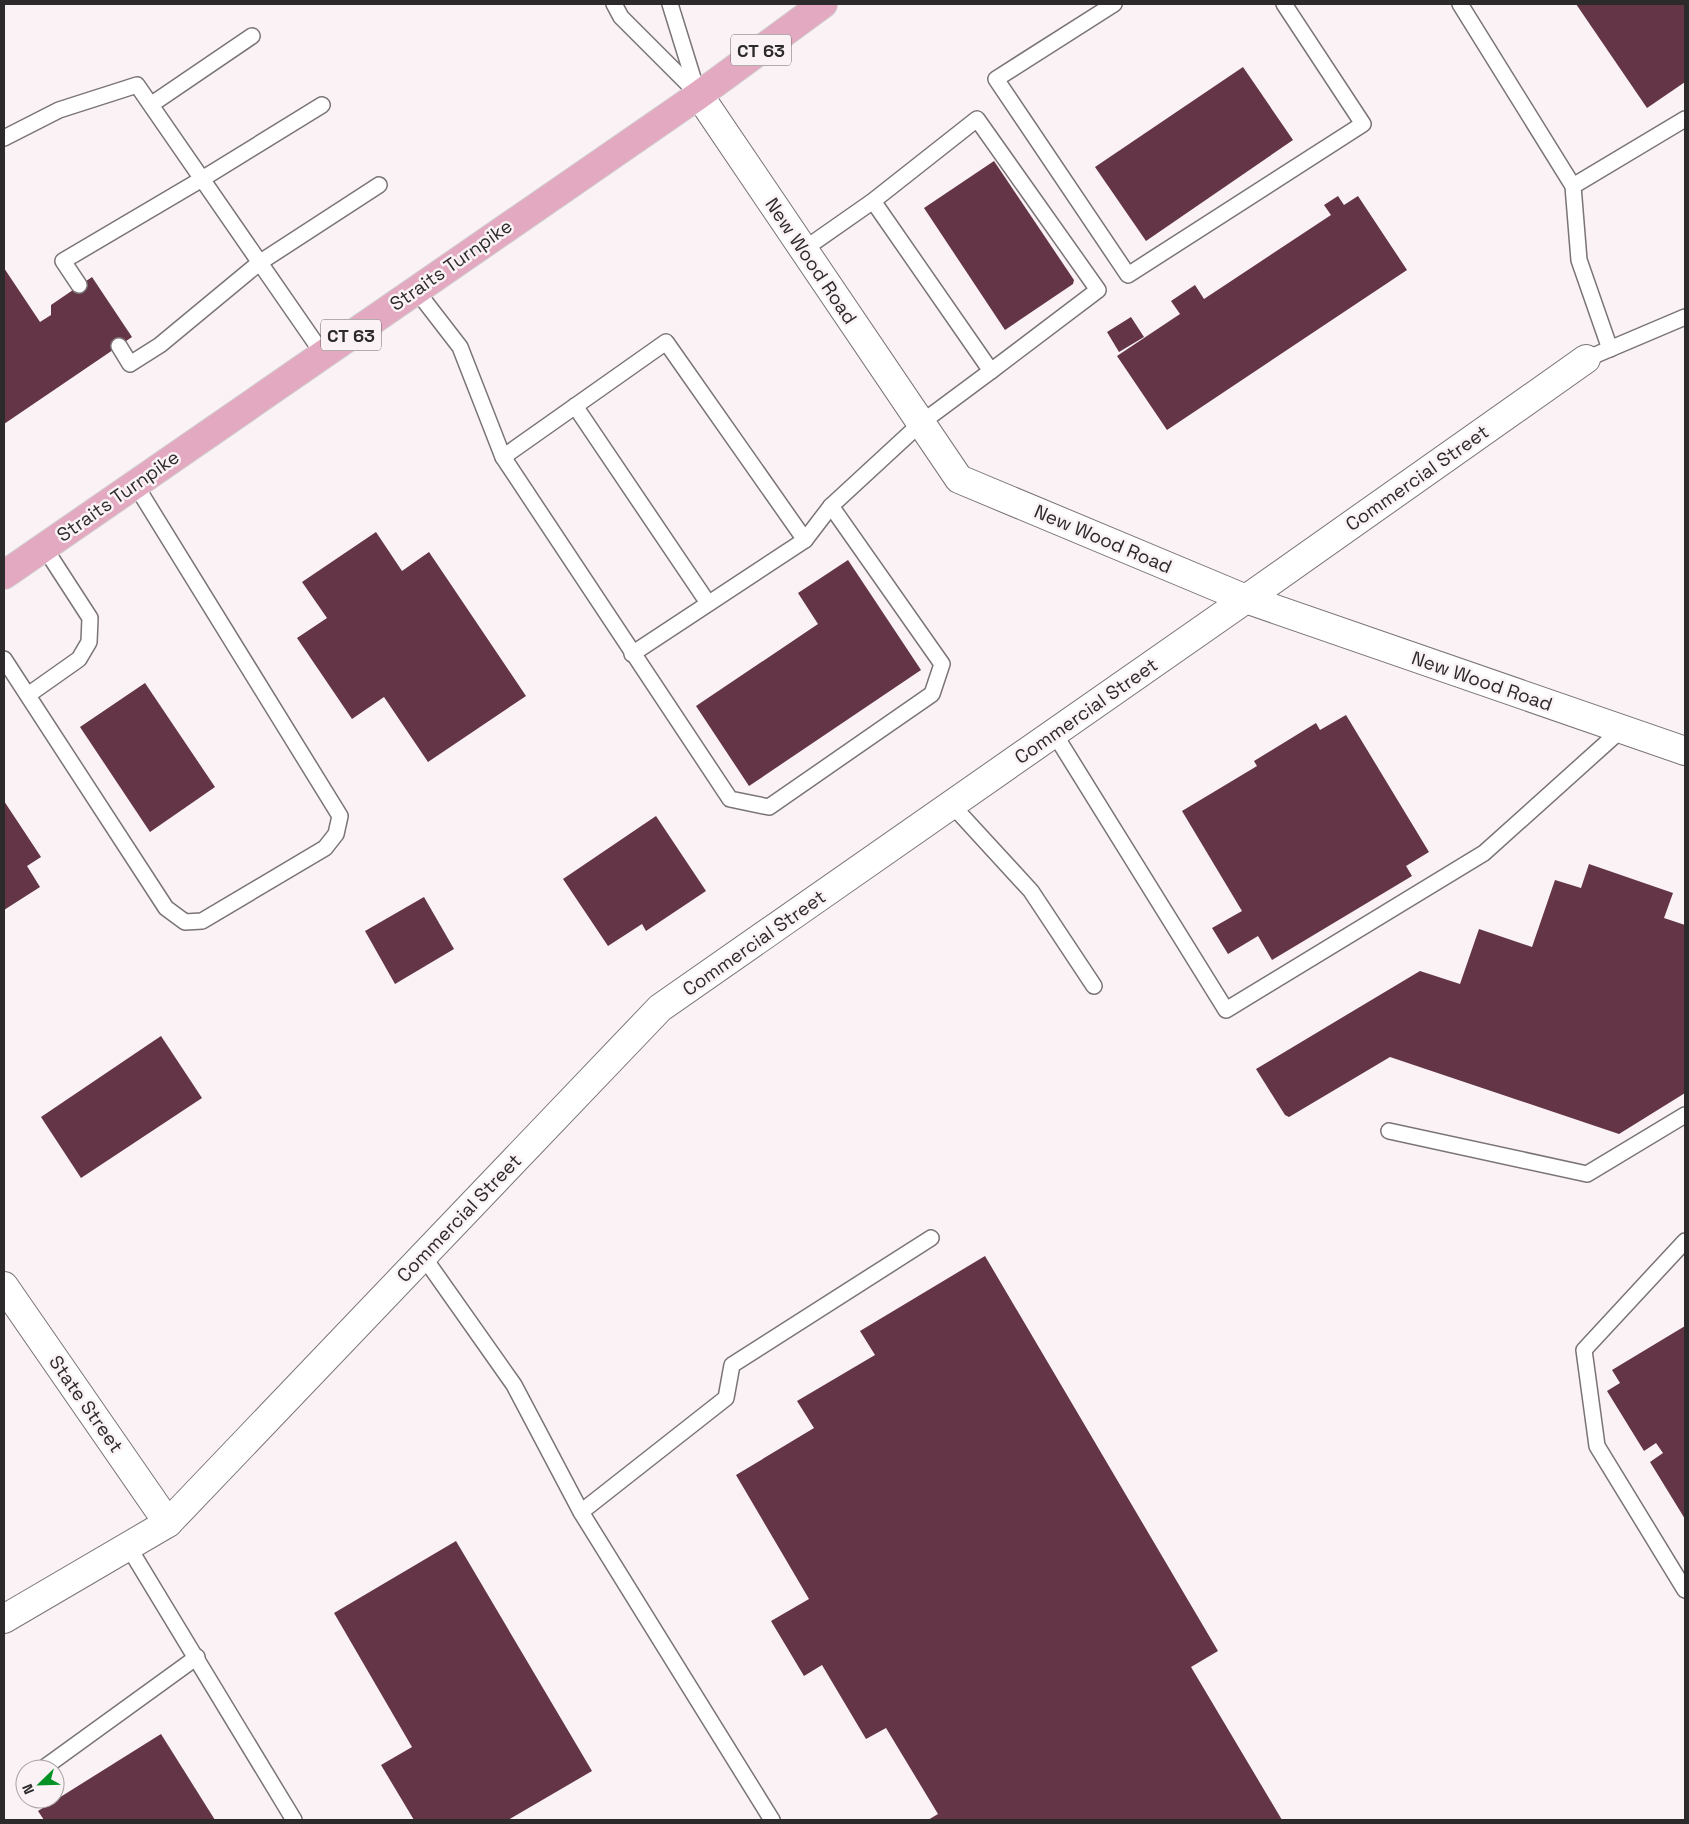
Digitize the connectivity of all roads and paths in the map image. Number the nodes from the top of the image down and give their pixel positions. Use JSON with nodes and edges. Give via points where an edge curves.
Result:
{"nodes":[{"id":1,"x":614,"y":4,"type":"edge"},
{"id":2,"x":670,"y":4,"type":"edge"},
{"id":3,"x":823,"y":4,"type":"edge"},
{"id":4,"x":1114,"y":4,"type":"edge"},
{"id":5,"x":1284,"y":4,"type":"edge"},
{"id":6,"x":1460,"y":4,"type":"edge"},
{"id":7,"x":252,"y":36,"type":"dead end"},
{"id":8,"x":699,"y":95,"type":"junction"},
{"id":9,"x":152,"y":104,"type":"junction"},
{"id":10,"x":322,"y":104,"type":"dead end"},
{"id":11,"x":1685,"y":119,"type":"edge"},
{"id":12,"x":4,"y":138,"type":"edge"},
{"id":13,"x":202,"y":179,"type":"junction"},
{"id":14,"x":379,"y":185,"type":"dead end"},
{"id":15,"x":1573,"y":186,"type":"junction"},
{"id":16,"x":873,"y":201,"type":"junction"},
{"id":17,"x":803,"y":250,"type":"junction"},
{"id":18,"x":259,"y":263,"type":"junction"},
{"id":19,"x":79,"y":285,"type":"dead end"},
{"id":20,"x":416,"y":290,"type":"junction"},
{"id":21,"x":1685,"y":317,"type":"edge"},
{"id":22,"x":118,"y":346,"type":"dead end"},
{"id":23,"x":322,"y":354,"type":"junction"},
{"id":24,"x":1598,"y":354,"type":"junction"},
{"id":25,"x":990,"y":370,"type":"junction"},
{"id":26,"x":575,"y":406,"type":"junction"},
{"id":27,"x":921,"y":424,"type":"junction"},
{"id":28,"x":503,"y":457,"type":"junction"},
{"id":29,"x":135,"y":484,"type":"junction"},
{"id":30,"x":830,"y":506,"type":"junction"},
{"id":31,"x":805,"y":540,"type":"junction"},
{"id":32,"x":44,"y":547,"type":"junction"},
{"id":33,"x":4,"y":575,"type":"edge"},
{"id":34,"x":1246,"y":599,"type":"junction"},
{"id":35,"x":708,"y":603,"type":"junction"},
{"id":36,"x":632,"y":654,"type":"junction"},
{"id":37,"x":4,"y":660,"type":"edge"},
{"id":38,"x":28,"y":695,"type":"junction"},
{"id":39,"x":1622,"y":729,"type":"junction"},
{"id":40,"x":1054,"y":733,"type":"junction"},
{"id":41,"x":1685,"y":751,"type":"edge"},
{"id":42,"x":952,"y":805,"type":"junction"},
{"id":43,"x":1094,"y":986,"type":"dead end"},
{"id":44,"x":1685,"y":1115,"type":"edge"},
{"id":45,"x":1389,"y":1131,"type":"dead end"},
{"id":46,"x":931,"y":1238,"type":"dead end"},
{"id":47,"x":1685,"y":1241,"type":"edge"},
{"id":48,"x":423,"y":1256,"type":"junction"},
{"id":49,"x":4,"y":1286,"type":"edge"},
{"id":50,"x":581,"y":1512,"type":"junction"},
{"id":51,"x":168,"y":1522,"type":"junction"},
{"id":52,"x":128,"y":1546,"type":"junction"},
{"id":53,"x":1685,"y":1590,"type":"edge"},
{"id":54,"x":4,"y":1619,"type":"edge"},
{"id":55,"x":196,"y":1657,"type":"junction"},
{"id":56,"x":56,"y":1759,"type":"edge"},
{"id":57,"x":294,"y":1820,"type":"edge"},
{"id":58,"x":772,"y":1820,"type":"edge"}],
"edges":[{"from":1,"to":8,"type":"lane","via":[[621,17]]},
{"from":2,"to":8,"type":"lane"},
{"from":3,"to":8,"type":"main road","name":"Straits Turnpike","number":"CT 63"},
{"from":4,"to":5,"type":"lane","via":[[996,79],[1128,275],[1363,124]]},
{"from":6,"to":15,"type":"lane"},
{"from":7,"to":9,"type":"lane"},
{"from":8,"to":17,"type":"street","name":"New Wood Road"},
{"from":8,"to":20,"type":"main road","name":"Straits Turnpike","number":"CT 63"},
{"from":9,"to":12,"type":"lane","via":[[137,85],[59,110]]},
{"from":9,"to":13,"type":"lane"},
{"from":10,"to":13,"type":"lane"},
{"from":11,"to":15,"type":"lane"},
{"from":13,"to":18,"type":"lane"},
{"from":13,"to":19,"type":"lane","via":[[63,261]]},
{"from":14,"to":18,"type":"lane"},
{"from":15,"to":24,"type":"lane","via":[[1579,260]]},
{"from":16,"to":17,"type":"lane"},
{"from":16,"to":25,"type":"lane"},
{"from":16,"to":25,"type":"lane","via":[[977,119],[1098,290]]},
{"from":17,"to":27,"type":"street","name":"New Wood Road"},
{"from":18,"to":22,"type":"lane","via":[[160,345],[130,364]]},
{"from":18,"to":23,"type":"lane"},
{"from":20,"to":23,"type":"main road","name":"Straits Turnpike","number":"CT 63"},
{"from":20,"to":28,"type":"lane","via":[[460,347]]},
{"from":21,"to":24,"type":"lane"},
{"from":23,"to":29,"type":"main road","name":"Straits Turnpike","number":"CT 63"},
{"from":24,"to":34,"type":"street","name":"Commercial Street"},
{"from":25,"to":27,"type":"lane"},
{"from":26,"to":28,"type":"lane"},
{"from":26,"to":31,"type":"lane","via":[[666,342]]},
{"from":26,"to":35,"type":"lane"},
{"from":27,"to":30,"type":"lane"},
{"from":27,"to":34,"type":"street","name":"New Wood Road","via":[[959,479]]},
{"from":28,"to":36,"type":"lane"},
{"from":29,"to":32,"type":"main road","name":"Straits Turnpike","number":"CT 63"},
{"from":29,"to":38,"type":"lane","via":[[340,816],[336,834],[325,848],[202,921],[185,922],[166,908]]},
{"from":30,"to":31,"type":"lane"},
{"from":30,"to":36,"type":"lane","via":[[942,664],[932,694],[769,807],[730,799]]},
{"from":31,"to":35,"type":"lane"},
{"from":32,"to":33,"type":"main road","name":"Straits Turnpike","number":"CT 63"},
{"from":32,"to":38,"type":"lane","via":[[90,618],[90,642],[79,659]]},
{"from":34,"to":39,"type":"street","name":"New Wood Road"},
{"from":34,"to":40,"type":"street","name":"Commercial Street"},
{"from":35,"to":36,"type":"lane"},
{"from":37,"to":38,"type":"lane"},
{"from":39,"to":40,"type":"lane","via":[[1484,853],[1226,1010]]},
{"from":39,"to":41,"type":"street","name":"New Wood Road"},
{"from":40,"to":42,"type":"street","name":"Commercial Street"},
{"from":42,"to":43,"type":"lane","via":[[1031,891]]},
{"from":42,"to":48,"type":"street","name":"Commercial Street","via":[[660,1008]]},
{"from":44,"to":45,"type":"lane","via":[[1588,1174]]},
{"from":46,"to":50,"type":"lane","via":[[732,1365],[726,1398]]},
{"from":47,"to":53,"type":"lane","via":[[1584,1350],[1597,1446]]},
{"from":48,"to":50,"type":"lane","via":[[514,1385]]},
{"from":48,"to":51,"type":"street","name":"Commercial Street"},
{"from":49,"to":51,"type":"street","name":"State Street"},
{"from":50,"to":58,"type":"lane"},
{"from":51,"to":52,"type":"street","name":"Commercial Street"},
{"from":52,"to":54,"type":"street","name":"Commercial Street"},
{"from":52,"to":55,"type":"lane"},
{"from":55,"to":56,"type":"lane"},
{"from":55,"to":57,"type":"lane"}]}
